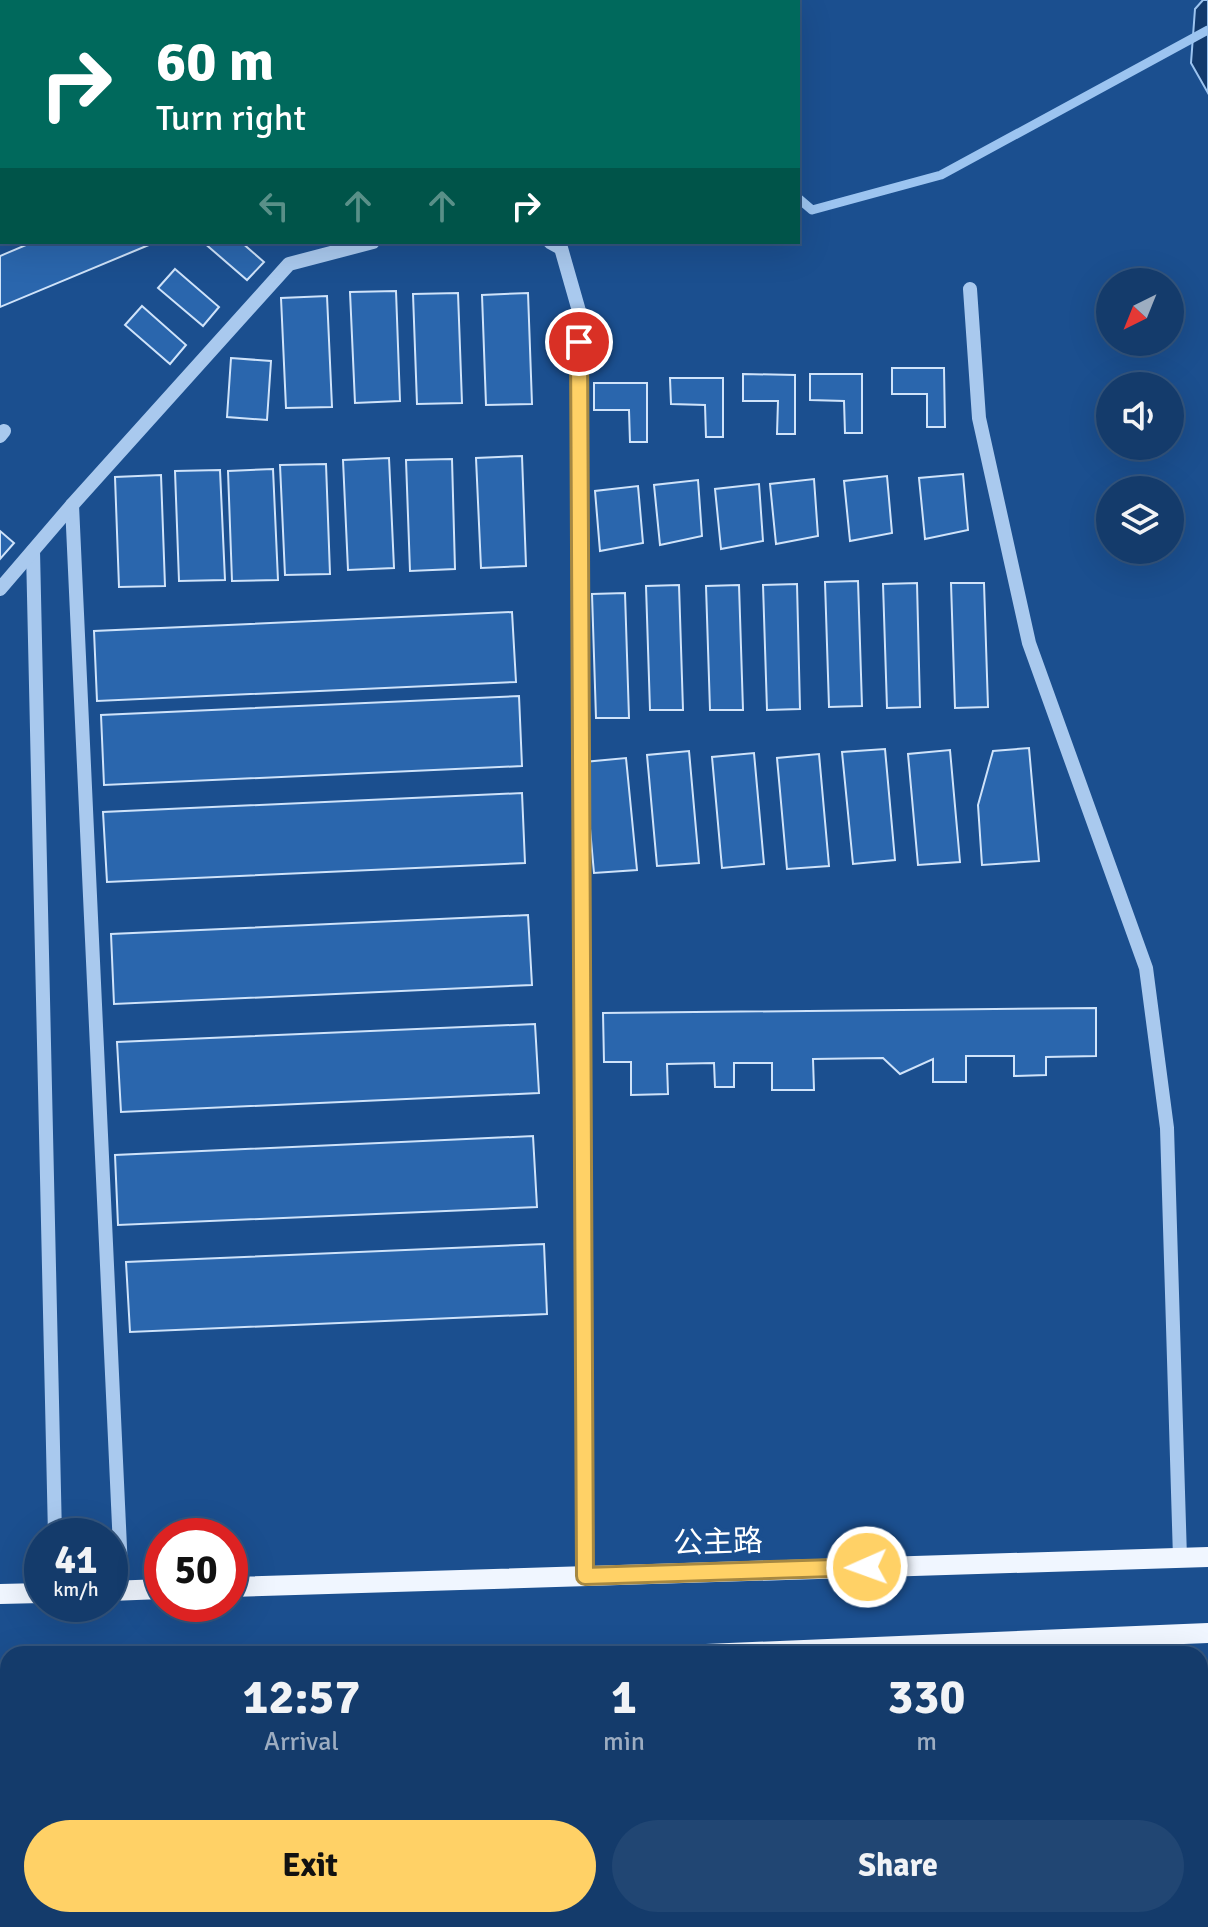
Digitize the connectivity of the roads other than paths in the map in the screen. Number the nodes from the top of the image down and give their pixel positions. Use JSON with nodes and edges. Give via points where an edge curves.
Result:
{"nodes":[{"id":1,"x":365,"y":244,"type":"edge"},
{"id":2,"x":554,"y":244,"type":"edge"},
{"id":3,"x":970,"y":289,"type":"dead end"},
{"id":4,"x":72,"y":505,"type":"junction"},
{"id":5,"x":33,"y":551,"type":"junction"},
{"id":6,"x":0,"y":589,"type":"edge"},
{"id":7,"x":55,"y":1518,"type":"edge"},
{"id":8,"x":113,"y":1518,"type":"edge"},
{"id":9,"x":1208,"y":1557,"type":"edge"},
{"id":10,"x":1180,"y":1558,"type":"junction"},
{"id":11,"x":585,"y":1576,"type":"junction"},
{"id":12,"x":248,"y":1586,"type":"edge"},
{"id":13,"x":24,"y":1593,"type":"edge"},
{"id":14,"x":0,"y":1594,"type":"edge"},
{"id":15,"x":1208,"y":1633,"type":"edge"},
{"id":16,"x":982,"y":1646,"type":"edge"}],
"edges":[{"from":1,"to":4,"type":"street","via":[[289,264]]},
{"from":2,"to":11,"type":"street","via":[[561,248],[579,311]]},
{"from":3,"to":10,"type":"street","via":[[979,418],[1029,643],[1146,968],[1167,1128]]},
{"from":4,"to":5,"type":"street"},
{"from":4,"to":8,"type":"street"},
{"from":5,"to":6,"type":"street"},
{"from":5,"to":7,"type":"street"},
{"from":9,"to":10,"type":"main road","name":"公主路"},
{"from":10,"to":11,"type":"main road","name":"公主路"},
{"from":11,"to":12,"type":"main road","name":"公主路"},
{"from":13,"to":14,"type":"main road"},
{"from":15,"to":16,"type":"main road"}]}
